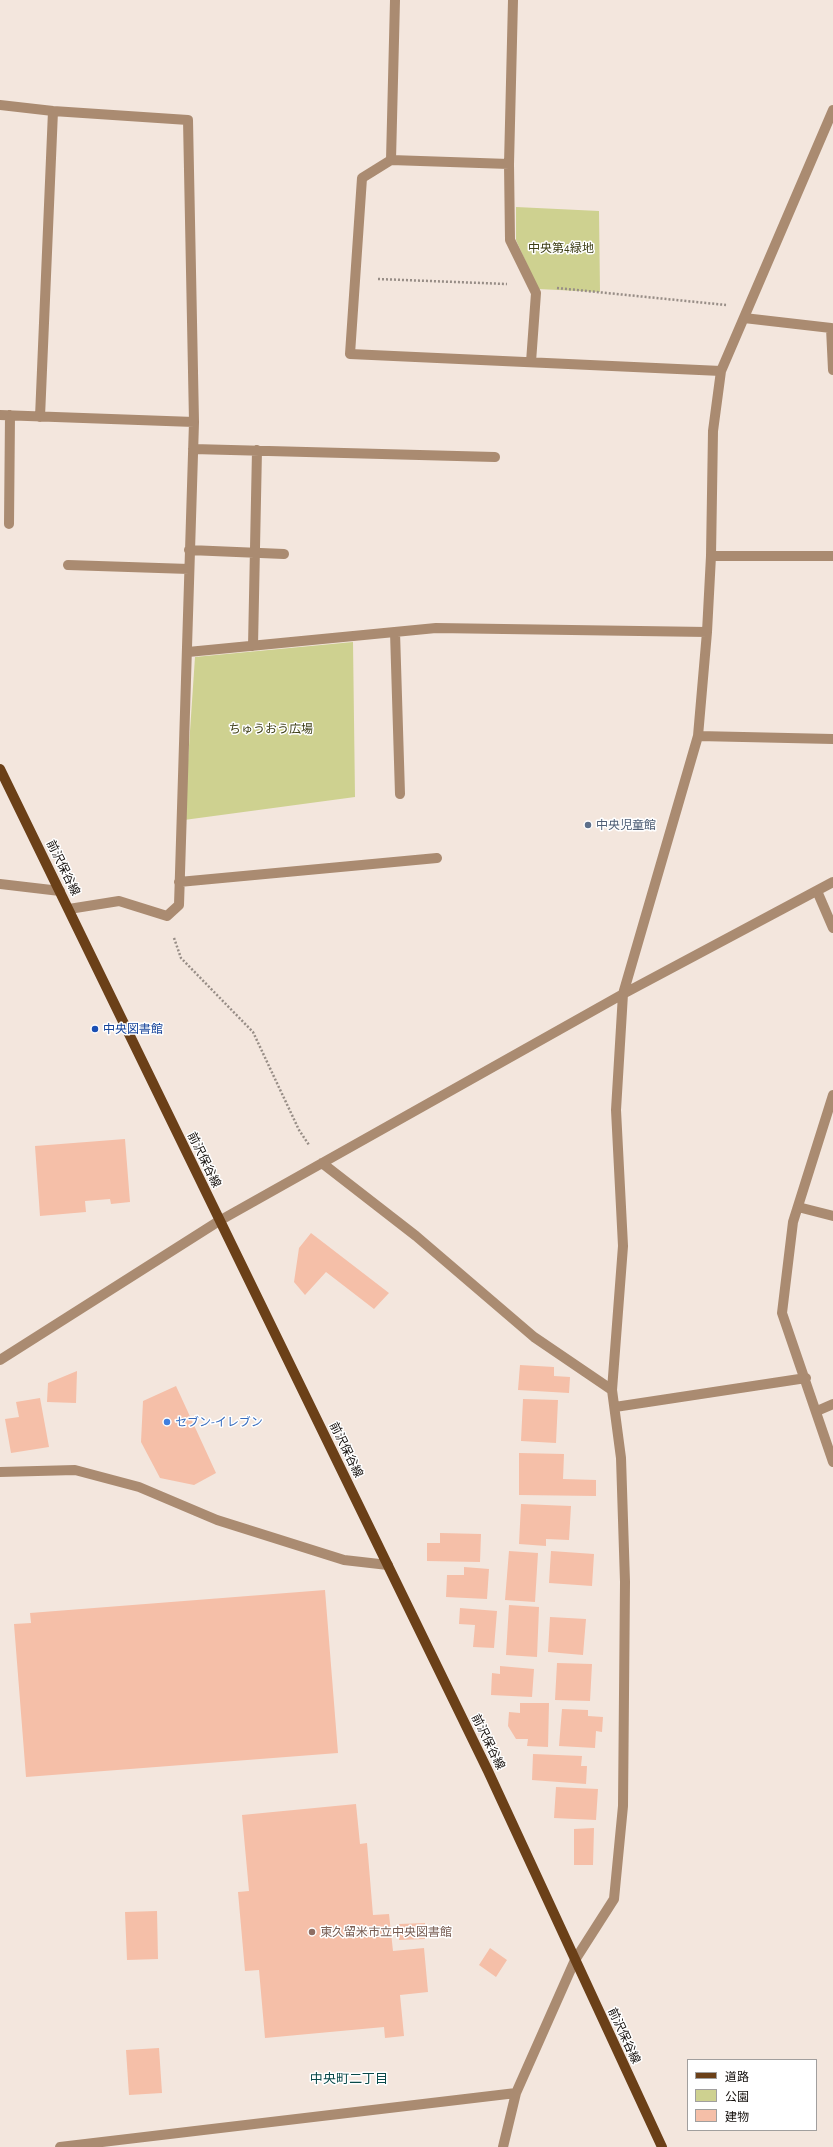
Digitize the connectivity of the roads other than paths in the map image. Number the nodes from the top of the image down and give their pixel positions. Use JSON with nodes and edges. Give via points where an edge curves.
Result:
{"nodes":[{"id":1,"x":395,"y":0,"type":"edge"},
{"id":2,"x":513,"y":0,"type":"edge"},
{"id":3,"x":0,"y":105,"type":"edge"},
{"id":4,"x":833,"y":110,"type":"edge"},
{"id":5,"x":53,"y":111,"type":"junction"},
{"id":6,"x":391,"y":160,"type":"junction"},
{"id":7,"x":509,"y":164,"type":"junction"},
{"id":8,"x":744,"y":318,"type":"junction"},
{"id":9,"x":531,"y":362,"type":"junction"},
{"id":10,"x":833,"y":370,"type":"edge"},
{"id":11,"x":721,"y":371,"type":"junction"},
{"id":12,"x":5,"y":415,"type":"edge"},
{"id":13,"x":40,"y":417,"type":"junction"},
{"id":14,"x":194,"y":422,"type":"junction"},
{"id":15,"x":193,"y":449,"type":"junction"},
{"id":16,"x":257,"y":450,"type":"junction"},
{"id":17,"x":495,"y":458,"type":"dead end"},
{"id":18,"x":9,"y":524,"type":"dead end"},
{"id":19,"x":189,"y":550,"type":"junction"},
{"id":20,"x":255,"y":553,"type":"junction"},
{"id":21,"x":284,"y":554,"type":"dead end"},
{"id":22,"x":712,"y":556,"type":"junction"},
{"id":23,"x":833,"y":556,"type":"edge"},
{"id":24,"x":68,"y":565,"type":"dead end"},
{"id":25,"x":189,"y":569,"type":"junction"},
{"id":26,"x":395,"y":632,"type":"junction"},
{"id":27,"x":707,"y":632,"type":"junction"},
{"id":28,"x":253,"y":646,"type":"junction"},
{"id":29,"x":188,"y":652,"type":"junction"},
{"id":30,"x":698,"y":736,"type":"junction"},
{"id":31,"x":833,"y":739,"type":"edge"},
{"id":32,"x":0,"y":769,"type":"edge"},
{"id":33,"x":400,"y":794,"type":"dead end"},
{"id":34,"x":437,"y":858,"type":"dead end"},
{"id":35,"x":179,"y":882,"type":"junction"},
{"id":36,"x":833,"y":882,"type":"edge"},
{"id":37,"x":0,"y":884,"type":"edge"},
{"id":38,"x":60,"y":891,"type":"junction"},
{"id":39,"x":817,"y":891,"type":"junction"},
{"id":40,"x":68,"y":910,"type":"junction"},
{"id":41,"x":833,"y":928,"type":"edge"},
{"id":42,"x":623,"y":994,"type":"junction"},
{"id":43,"x":833,"y":1095,"type":"edge"},
{"id":44,"x":322,"y":1163,"type":"junction"},
{"id":45,"x":798,"y":1207,"type":"junction"},
{"id":46,"x":833,"y":1216,"type":"edge"},
{"id":47,"x":219,"y":1221,"type":"junction"},
{"id":48,"x":0,"y":1360,"type":"edge"},
{"id":49,"x":806,"y":1378,"type":"junction"},
{"id":50,"x":612,"y":1390,"type":"junction"},
{"id":51,"x":833,"y":1404,"type":"edge"},
{"id":52,"x":615,"y":1407,"type":"junction"},
{"id":53,"x":817,"y":1411,"type":"junction"},
{"id":54,"x":833,"y":1462,"type":"edge"},
{"id":55,"x":0,"y":1472,"type":"edge"},
{"id":56,"x":388,"y":1565,"type":"junction"},
{"id":57,"x":575,"y":1960,"type":"junction"},
{"id":58,"x":516,"y":2094,"type":"junction"},
{"id":59,"x":60,"y":2147,"type":"edge"},
{"id":60,"x":503,"y":2147,"type":"edge"},
{"id":61,"x":662,"y":2147,"type":"edge"}],
"edges":[{"from":1,"to":6,"type":"street"},
{"from":2,"to":7,"type":"street"},
{"from":3,"to":5,"type":"street"},
{"from":4,"to":8,"type":"street"},
{"from":5,"to":13,"type":"street"},
{"from":5,"to":14,"type":"street","via":[[188,120]]},
{"from":6,"to":7,"type":"street"},
{"from":6,"to":9,"type":"street","via":[[362,178],[350,354]]},
{"from":7,"to":9,"type":"street","via":[[510,240],[536,293]]},
{"from":8,"to":10,"type":"street","via":[[831,328]]},
{"from":8,"to":11,"type":"street"},
{"from":9,"to":11,"type":"street"},
{"from":11,"to":22,"type":"street","via":[[713,431]]},
{"from":12,"to":13,"type":"street"},
{"from":12,"to":18,"type":"street"},
{"from":13,"to":14,"type":"street"},
{"from":14,"to":15,"type":"street"},
{"from":15,"to":16,"type":"street"},
{"from":15,"to":19,"type":"street"},
{"from":16,"to":17,"type":"street"},
{"from":16,"to":20,"type":"street"},
{"from":19,"to":20,"type":"street"},
{"from":19,"to":25,"type":"street"},
{"from":20,"to":21,"type":"street"},
{"from":20,"to":28,"type":"street"},
{"from":22,"to":23,"type":"street"},
{"from":22,"to":27,"type":"street"},
{"from":24,"to":25,"type":"street"},
{"from":25,"to":29,"type":"street"},
{"from":26,"to":27,"type":"street","via":[[436,628]]},
{"from":26,"to":28,"type":"street"},
{"from":26,"to":33,"type":"street"},
{"from":27,"to":30,"type":"street"},
{"from":28,"to":29,"type":"street"},
{"from":29,"to":35,"type":"street"},
{"from":30,"to":31,"type":"street"},
{"from":30,"to":42,"type":"street"},
{"from":32,"to":38,"type":"main road","name":"前沢保谷線"},
{"from":34,"to":35,"type":"street"},
{"from":35,"to":40,"type":"street","via":[[179,905],[167,916],[119,901]]},
{"from":36,"to":39,"type":"street"},
{"from":37,"to":38,"type":"street"},
{"from":38,"to":40,"type":"main road","name":"前沢保谷線"},
{"from":39,"to":41,"type":"street"},
{"from":39,"to":42,"type":"street"},
{"from":40,"to":47,"type":"main road","name":"前沢保谷線"},
{"from":42,"to":44,"type":"street"},
{"from":42,"to":50,"type":"street","via":[[616,1110],[623,1246]]},
{"from":43,"to":45,"type":"street"},
{"from":44,"to":47,"type":"street"},
{"from":44,"to":50,"type":"street","via":[[416,1236],[534,1337]]},
{"from":45,"to":46,"type":"street"},
{"from":45,"to":49,"type":"street","via":[[793,1222],[782,1313]]},
{"from":47,"to":48,"type":"street"},
{"from":47,"to":56,"type":"main road","name":"前沢保谷線"},
{"from":49,"to":52,"type":"street"},
{"from":49,"to":53,"type":"street"},
{"from":50,"to":52,"type":"street"},
{"from":51,"to":53,"type":"street"},
{"from":52,"to":57,"type":"street","via":[[621,1458],[625,1582],[623,1806],[614,1899]]},
{"from":53,"to":54,"type":"street"},
{"from":55,"to":56,"type":"street","via":[[75,1470],[139,1487],[217,1520],[344,1560]]},
{"from":56,"to":57,"type":"main road","name":"前沢保谷線","via":[[488,1771]]},
{"from":57,"to":58,"type":"street"},
{"from":57,"to":61,"type":"main road","name":"前沢保谷線"},
{"from":58,"to":59,"type":"street"},
{"from":58,"to":60,"type":"street"}]}
